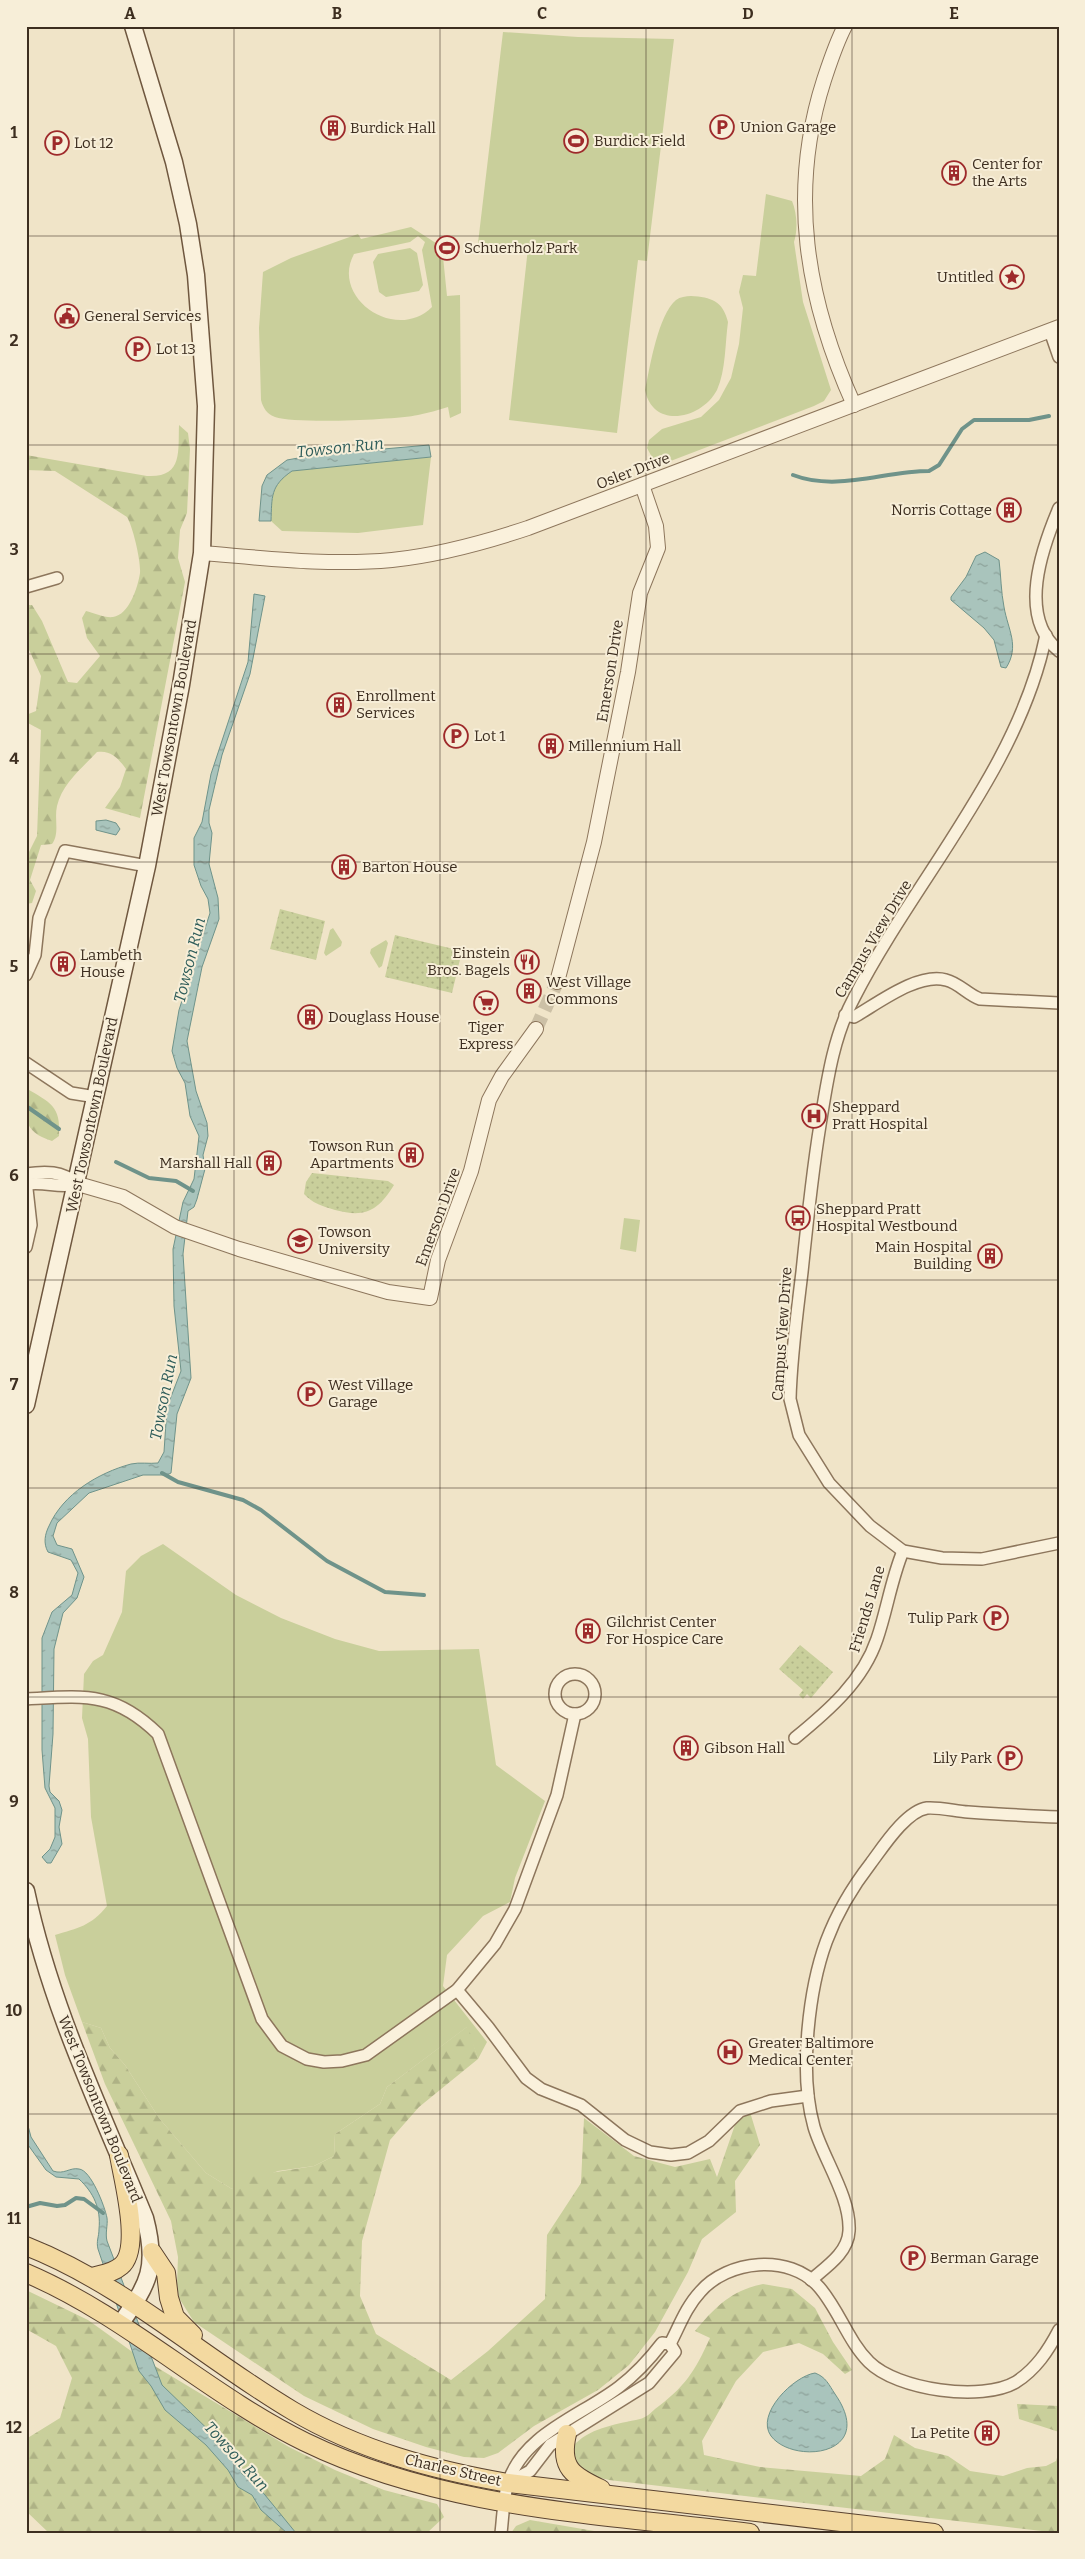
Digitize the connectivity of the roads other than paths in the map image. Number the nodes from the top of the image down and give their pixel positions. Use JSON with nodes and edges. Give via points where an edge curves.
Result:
{"nodes":[{"id":1,"x":134,"y":26,"type":"edge"},
{"id":2,"x":845,"y":26,"type":"edge"},
{"id":3,"x":1054,"y":329,"type":"edge"},
{"id":4,"x":1059,"y":357,"type":"edge"},
{"id":5,"x":854,"y":405,"type":"junction"},
{"id":6,"x":642,"y":485,"type":"junction"},
{"id":7,"x":1059,"y":508,"type":"edge"},
{"id":8,"x":202,"y":553,"type":"junction"},
{"id":9,"x":57,"y":578,"type":"dead end"},
{"id":10,"x":26,"y":587,"type":"edge"},
{"id":11,"x":1046,"y":635,"type":"junction"},
{"id":12,"x":1059,"y":651,"type":"edge"},
{"id":13,"x":147,"y":866,"type":"junction"},
{"id":14,"x":26,"y":975,"type":"edge"},
{"id":15,"x":557,"y":982,"type":"tunnel mouth"},
{"id":16,"x":1059,"y":1003,"type":"edge"},
{"id":17,"x":845,"y":1015,"type":"junction"},
{"id":18,"x":536,"y":1029,"type":"tunnel mouth"},
{"id":19,"x":26,"y":1063,"type":"edge"},
{"id":20,"x":96,"y":1097,"type":"junction"},
{"id":21,"x":27,"y":1179,"type":"edge"},
{"id":22,"x":78,"y":1184,"type":"junction"},
{"id":23,"x":26,"y":1247,"type":"edge"},
{"id":24,"x":26,"y":1405,"type":"edge"},
{"id":25,"x":1059,"y":1543,"type":"edge"},
{"id":26,"x":903,"y":1551,"type":"junction"},
{"id":27,"x":31,"y":1699,"type":"edge"},
{"id":28,"x":574,"y":1714,"type":"dead end"},
{"id":29,"x":796,"y":1738,"type":"dead end"},
{"id":30,"x":1059,"y":1817,"type":"edge"},
{"id":31,"x":26,"y":1891,"type":"edge"},
{"id":32,"x":456,"y":1990,"type":"junction"},
{"id":33,"x":808,"y":2096,"type":"junction"},
{"id":34,"x":119,"y":2155,"type":"junction"},
{"id":35,"x":26,"y":2246,"type":"edge"},
{"id":36,"x":152,"y":2252,"type":"junction"},
{"id":37,"x":26,"y":2273,"type":"edge"},
{"id":38,"x":92,"y":2277,"type":"junction"},
{"id":39,"x":811,"y":2280,"type":"junction"},
{"id":40,"x":134,"y":2304,"type":"junction"},
{"id":41,"x":121,"y":2323,"type":"junction"},
{"id":42,"x":1059,"y":2330,"type":"edge"},
{"id":43,"x":670,"y":2344,"type":"junction"},
{"id":44,"x":208,"y":2355,"type":"junction"},
{"id":45,"x":567,"y":2434,"type":"junction"},
{"id":46,"x":508,"y":2483,"type":"junction"},
{"id":47,"x":613,"y":2495,"type":"junction"},
{"id":48,"x":504,"y":2503,"type":"junction"},
{"id":49,"x":501,"y":2533,"type":"edge"},
{"id":50,"x":750,"y":2533,"type":"edge"},
{"id":51,"x":934,"y":2533,"type":"edge"}],
"edges":[{"from":1,"to":8,"type":"main road","name":"West Towsontown Boulevard","via":[[174,162],[195,268],[206,406]]},
{"from":2,"to":5,"type":"street","via":[[814,118],[806,165],[805,207],[816,302],[832,354]]},
{"from":3,"to":4,"type":"street"},
{"from":3,"to":5,"type":"street","name":"Osler Drive"},
{"from":5,"to":6,"type":"street","name":"Osler Drive"},
{"from":6,"to":8,"type":"street","name":"Osler Drive","via":[[504,536],[426,555],[344,562]]},
{"from":6,"to":15,"type":"street","name":"Emerson Drive","via":[[656,526],[658,548],[640,594],[594,842]]},
{"from":7,"to":11,"type":"street","via":[[1046,543],[1037,592],[1039,615]]},
{"from":8,"to":13,"type":"main road","name":"West Towsontown Boulevard"},
{"from":9,"to":10,"type":"street"},
{"from":11,"to":12,"type":"street"},
{"from":11,"to":17,"type":"street","name":"Campus View Drive","via":[[1035,678],[1012,732],[971,807],[870,968]]},
{"from":13,"to":14,"type":"street","via":[[65,851],[39,918],[35,955]]},
{"from":13,"to":20,"type":"main road","name":"West Towsontown Boulevard"},
{"from":16,"to":17,"type":"street","via":[[980,999],[952,982],[940,979],[909,986],[854,1017]]},
{"from":17,"to":26,"type":"street","name":"Campus View Drive","via":[[832,1057],[815,1158],[790,1400],[799,1435],[829,1484],[870,1526]]},
{"from":18,"to":22,"type":"street","name":"Emerson Drive","via":[[489,1100],[471,1171],[438,1260],[430,1298],[396,1294],[281,1263],[175,1227],[123,1197]]},
{"from":19,"to":20,"type":"street","via":[[71,1093]]},
{"from":20,"to":22,"type":"main road","name":"West Towsontown Boulevard"},
{"from":21,"to":22,"type":"street","via":[[48,1171]]},
{"from":21,"to":23,"type":"street","via":[[31,1225]]},
{"from":22,"to":24,"type":"main road","name":"West Towsontown Boulevard"},
{"from":25,"to":26,"type":"street","via":[[982,1559],[942,1558]]},
{"from":26,"to":29,"type":"street","name":"Friends Lane","via":[[869,1659],[839,1698]]},
{"from":27,"to":32,"type":"street","via":[[74,1696],[110,1701],[140,1717],[158,1734],[262,2019],[282,2046],[306,2059],[324,2062],[366,2055]]},
{"from":28,"to":32,"type":"street","via":[[557,1796],[515,1909],[494,1944]]},
{"from":30,"to":33,"type":"street","via":[[926,1808],[907,1819],[895,1832],[854,1885],[824,1943],[811,2006],[805,2069]]},
{"from":31,"to":34,"type":"main road","name":"West Towsontown Boulevard","via":[[42,1958],[63,2021]]},
{"from":32,"to":33,"type":"street","via":[[526,2078],[541,2089],[581,2105],[624,2140],[650,2152],[671,2156],[688,2153],[709,2141],[740,2111],[771,2101]]},
{"from":33,"to":39,"type":"street","via":[[814,2127],[841,2195],[849,2227],[844,2248]]},
{"from":34,"to":36,"type":"main road","name":"West Towsontown Boulevard","via":[[145,2218]]},
{"from":34,"to":38,"type":"main road","via":[[131,2234],[130,2249],[123,2265]]},
{"from":35,"to":38,"type":"main road","name":"Charles Street"},
{"from":36,"to":40,"type":"main road","name":"West Towsontown Boulevard","via":[[145,2286]]},
{"from":36,"to":44,"type":"main road","via":[[166,2273],[175,2317]]},
{"from":37,"to":41,"type":"main road","name":"Charles Street","via":[[83,2300]]},
{"from":38,"to":40,"type":"main road","name":"Charles Street"},
{"from":39,"to":42,"type":"street","via":[[824,2294],[869,2362],[888,2376],[913,2385],[976,2392],[1010,2385],[1036,2366]]},
{"from":39,"to":43,"type":"street","via":[[772,2265],[750,2266],[727,2273],[701,2290]]},
{"from":40,"to":41,"type":"main road","name":"West Towsontown Boulevard"},
{"from":40,"to":44,"type":"main road","name":"Charles Street"},
{"from":41,"to":48,"type":"main road","name":"Charles Street","via":[[241,2406],[306,2442],[414,2483]]},
{"from":43,"to":45,"type":"street","via":[[674,2352],[649,2383]]},
{"from":43,"to":46,"type":"street","via":[[662,2344],[618,2388],[538,2440]]},
{"from":44,"to":46,"type":"main road","name":"Charles Street","via":[[295,2412],[352,2441],[433,2468]]},
{"from":45,"to":46,"type":"street","via":[[550,2445],[530,2471]]},
{"from":45,"to":47,"type":"main road","via":[[563,2450],[570,2470]]},
{"from":46,"to":47,"type":"main road","name":"Charles Street"},
{"from":46,"to":48,"type":"street"},
{"from":47,"to":51,"type":"main road","name":"Charles Street"},
{"from":48,"to":49,"type":"street"},
{"from":48,"to":50,"type":"main road","name":"Charles Street"}]}
